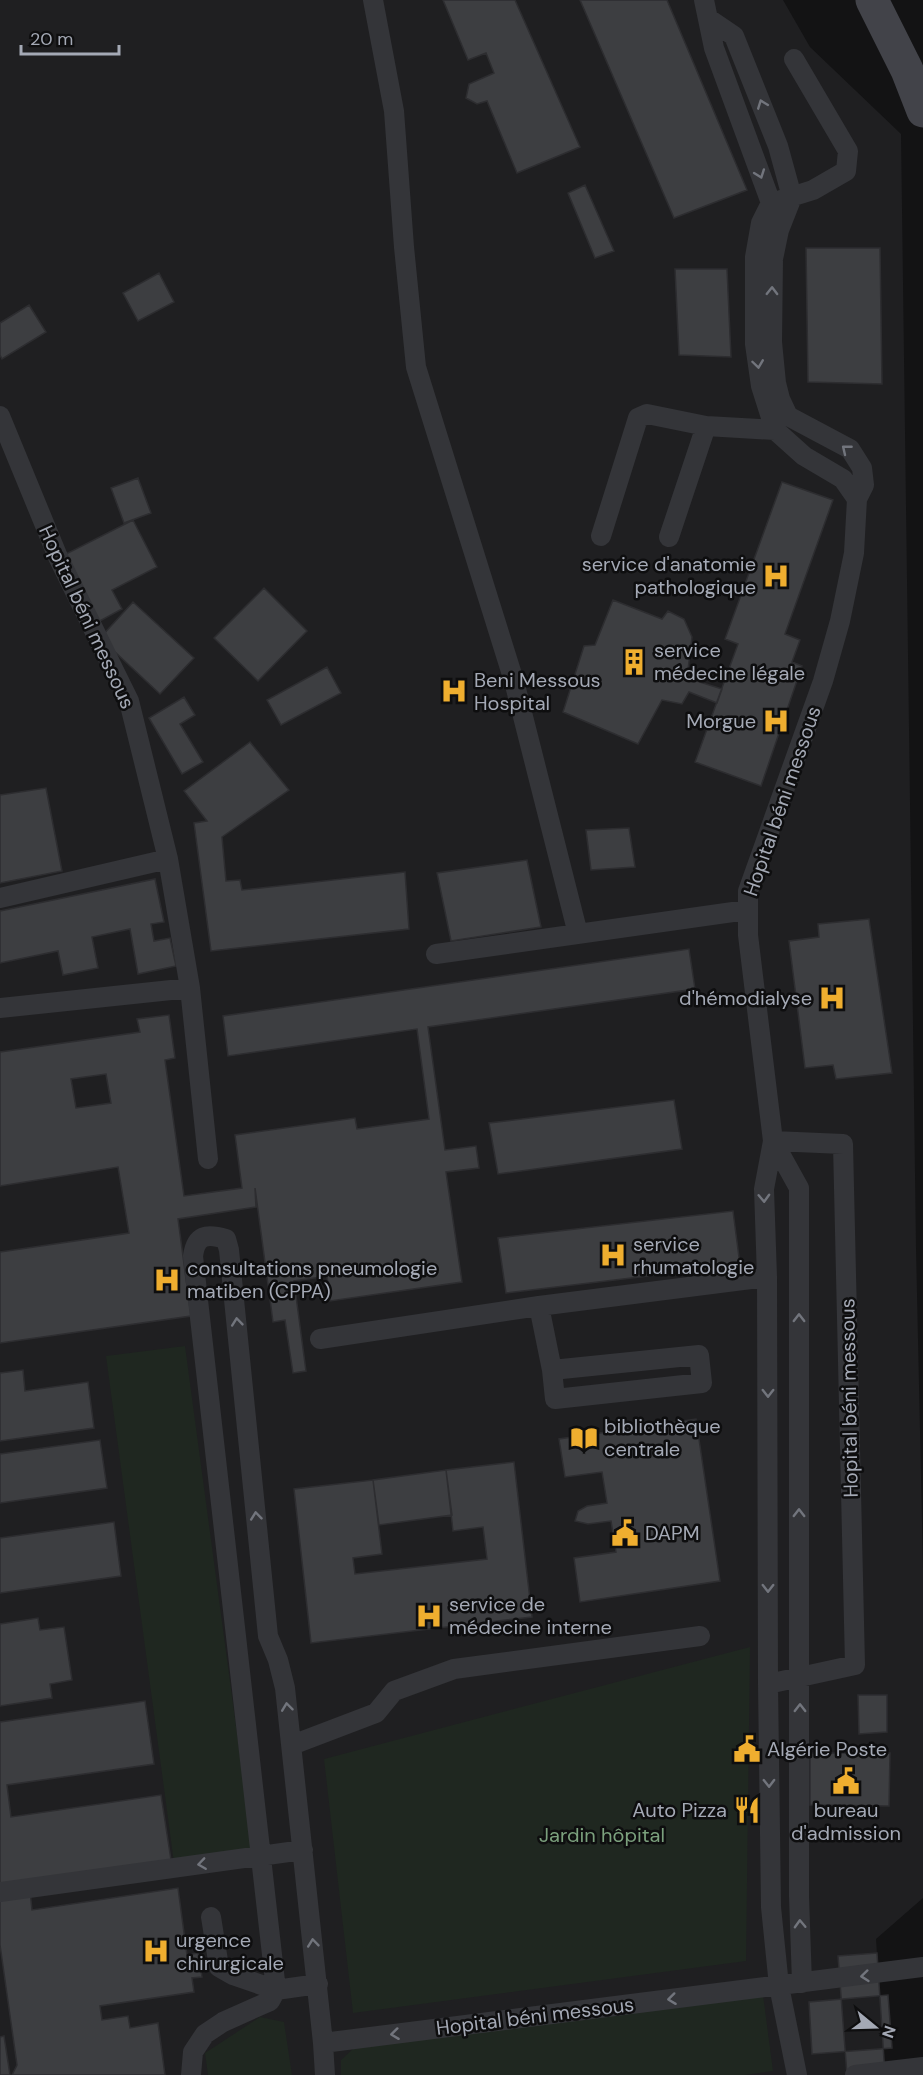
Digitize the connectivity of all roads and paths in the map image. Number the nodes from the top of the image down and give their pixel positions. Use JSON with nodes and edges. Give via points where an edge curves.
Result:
{"nodes":[{"id":1,"x":374,"y":0,"type":"edge"},
{"id":2,"x":873,"y":0,"type":"edge"},
{"id":3,"x":708,"y":6,"type":"edge"},
{"id":4,"x":923,"y":58,"type":"edge"},
{"id":5,"x":794,"y":59,"type":"dead end"},
{"id":6,"x":923,"y":111,"type":"edge"},
{"id":7,"x":792,"y":197,"type":"junction"},
{"id":8,"x":771,"y":203,"type":"junction"},
{"id":9,"x":0,"y":416,"type":"edge"},
{"id":10,"x":706,"y":426,"type":"junction"},
{"id":11,"x":775,"y":430,"type":"junction"},
{"id":12,"x":857,"y":499,"type":"junction"},
{"id":13,"x":601,"y":536,"type":"dead end"},
{"id":14,"x":669,"y":537,"type":"dead end"},
{"id":15,"x":168,"y":859,"type":"junction"},
{"id":16,"x":0,"y":898,"type":"edge"},
{"id":17,"x":747,"y":910,"type":"junction"},
{"id":18,"x":578,"y":934,"type":"junction"},
{"id":19,"x":435,"y":954,"type":"dead end"},
{"id":20,"x":190,"y":988,"type":"junction"},
{"id":21,"x":0,"y":1008,"type":"edge"},
{"id":22,"x":773,"y":1141,"type":"junction"},
{"id":23,"x":208,"y":1159,"type":"dead end"},
{"id":24,"x":767,"y":1277,"type":"junction"},
{"id":25,"x":539,"y":1306,"type":"junction"},
{"id":26,"x":320,"y":1339,"type":"dead end"},
{"id":27,"x":552,"y":1370,"type":"junction"},
{"id":28,"x":700,"y":1636,"type":"dead end"},
{"id":29,"x":800,"y":1677,"type":"junction"},
{"id":30,"x":768,"y":1684,"type":"junction"},
{"id":31,"x":292,"y":1745,"type":"junction"},
{"id":32,"x":303,"y":1850,"type":"junction"},
{"id":33,"x":260,"y":1856,"type":"junction"},
{"id":34,"x":0,"y":1892,"type":"edge"},
{"id":35,"x":211,"y":1917,"type":"dead end"},
{"id":36,"x":923,"y":1967,"type":"edge"},
{"id":37,"x":802,"y":1983,"type":"junction"},
{"id":38,"x":318,"y":1984,"type":"junction"},
{"id":39,"x":779,"y":1986,"type":"junction"},
{"id":40,"x":276,"y":1990,"type":"junction"},
{"id":41,"x":323,"y":2043,"type":"junction"},
{"id":42,"x":923,"y":2067,"type":"edge"},
{"id":43,"x":191,"y":2075,"type":"edge"},
{"id":44,"x":325,"y":2075,"type":"edge"},
{"id":45,"x":797,"y":2075,"type":"edge"},
{"id":46,"x":855,"y":2075,"type":"edge"}],
"edges":[{"from":1,"to":18,"type":"lane","via":[[394,111],[416,367],[514,681]]},
{"from":2,"to":4,"type":"main road"},
{"from":2,"to":6,"type":"main road"},
{"from":7,"to":3,"type":"lane","one_way":true,"via":[[778,146],[734,36]]},
{"from":3,"to":8,"type":"lane","one_way":true,"via":[[714,48]]},
{"from":5,"to":7,"type":"lane","via":[[848,151],[846,171]]},
{"from":7,"to":8,"type":"lane"},
{"from":12,"to":7,"type":"lane","name":"Hopital béni messous","one_way":true,"via":[[864,484],[862,468],[850,449],[788,416],[776,383],[772,342],[773,259]]},
{"from":8,"to":11,"type":"lane","one_way":true,"via":[[761,223],[755,257],[755,344],[761,386]]},
{"from":9,"to":15,"type":"lane","name":"Hopital béni messous","via":[[58,557],[129,701]]},
{"from":10,"to":11,"type":"lane"},
{"from":10,"to":13,"type":"lane","via":[[647,414],[638,418]]},
{"from":10,"to":14,"type":"lane"},
{"from":11,"to":12,"type":"lane","via":[[804,456],[843,479]]},
{"from":12,"to":17,"type":"lane","name":"Hopital béni messous","via":[[854,553],[840,621],[823,681],[748,891]]},
{"from":15,"to":16,"type":"lane"},
{"from":15,"to":20,"type":"lane","name":"Hopital béni messous"},
{"from":17,"to":18,"type":"lane"},
{"from":17,"to":22,"type":"lane","name":"Hopital béni messous"},
{"from":18,"to":19,"type":"lane"},
{"from":20,"to":21,"type":"lane"},
{"from":20,"to":23,"type":"lane","name":"Hopital béni messous"},
{"from":22,"to":24,"type":"lane","name":"Hopital béni messous","one_way":true,"via":[[764,1189]]},
{"from":29,"to":22,"type":"lane","name":"Hopital béni messous","one_way":true,"via":[[799,1188]]},
{"from":22,"to":29,"type":"lane","name":"Hopital béni messous","via":[[843,1144],[855,1665]]},
{"from":24,"to":25,"type":"lane"},
{"from":24,"to":30,"type":"lane","name":"Hopital béni messous","one_way":true},
{"from":25,"to":26,"type":"lane"},
{"from":25,"to":27,"type":"lane"},
{"from":27,"to":27,"type":"lane","via":[[555,1399],[702,1383],[699,1355]]},
{"from":28,"to":31,"type":"lane","via":[[454,1669],[394,1691],[376,1713]]},
{"from":29,"to":30,"type":"lane","name":"Hopital béni messous"},
{"from":37,"to":29,"type":"lane","name":"Hopital béni messous","one_way":true},
{"from":30,"to":39,"type":"lane","name":"Hopital béni messous","one_way":true,"via":[[771,1907]]},
{"from":31,"to":32,"type":"lane"},
{"from":31,"to":33,"type":"lane","one_way":true,"via":[[285,1688],[268,1636],[229,1250],[226,1239],[202,1237],[193,1256]]},
{"from":32,"to":33,"type":"lane"},
{"from":38,"to":32,"type":"lane","one_way":true},
{"from":33,"to":34,"type":"lane","one_way":true},
{"from":33,"to":40,"type":"lane"},
{"from":35,"to":40,"type":"lane","via":[[219,1967]]},
{"from":36,"to":37,"type":"lane","name":"Hopital béni messous","one_way":true},
{"from":37,"to":39,"type":"lane","name":"Hopital béni messous"},
{"from":38,"to":40,"type":"lane"},
{"from":38,"to":41,"type":"lane"},
{"from":39,"to":41,"type":"lane","name":"Hopital béni messous","one_way":true},
{"from":39,"to":45,"type":"lane","name":"Hopital béni messous"},
{"from":40,"to":43,"type":"lane","via":[[270,2001],[205,2034],[193,2052]]},
{"from":41,"to":44,"type":"lane"},
{"from":42,"to":46,"type":"lane"}]}
